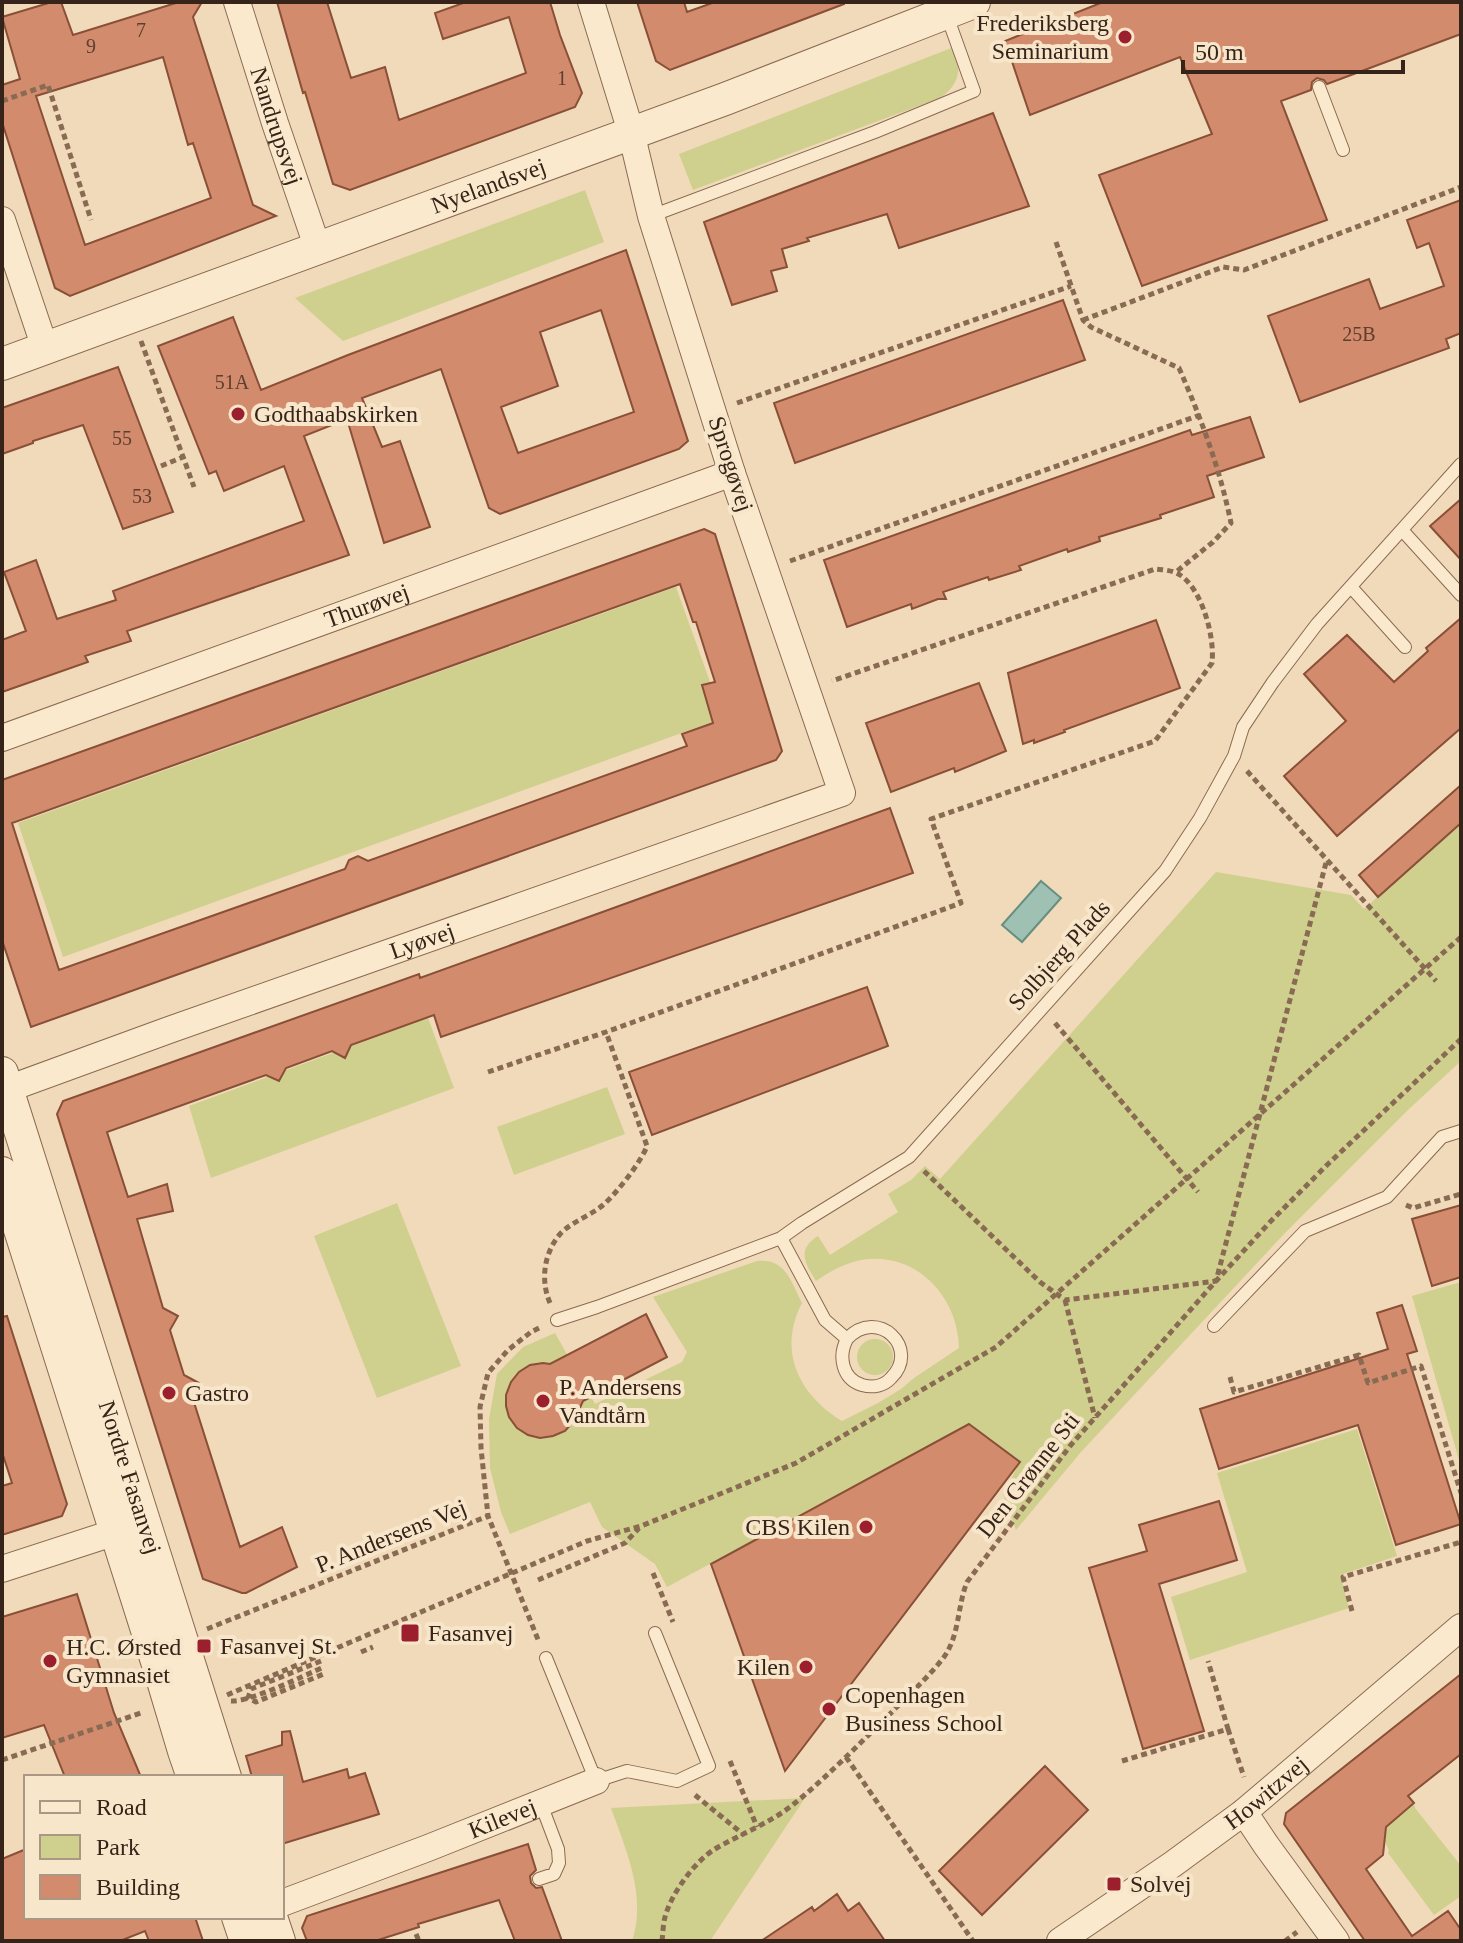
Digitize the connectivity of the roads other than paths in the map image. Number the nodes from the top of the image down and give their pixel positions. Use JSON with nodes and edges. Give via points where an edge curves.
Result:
{"nodes":[{"id":1,"x":237,"y":2,"type":"edge"},
{"id":2,"x":591,"y":2,"type":"edge"},
{"id":3,"x":954,"y":6,"type":"edge"},
{"id":4,"x":1319,"y":87,"type":"dead end"},
{"id":5,"x":631,"y":132,"type":"junction"},
{"id":6,"x":1343,"y":150,"type":"dead end"},
{"id":7,"x":651,"y":216,"type":"junction"},
{"id":8,"x":2,"y":220,"type":"edge"},
{"id":9,"x":318,"y":249,"type":"junction"},
{"id":10,"x":45,"y":348,"type":"junction"},
{"id":11,"x":2,"y":364,"type":"edge"},
{"id":12,"x":1461,"y":464,"type":"edge"},
{"id":13,"x":732,"y":473,"type":"junction"},
{"id":14,"x":1402,"y":530,"type":"junction"},
{"id":15,"x":1351,"y":587,"type":"junction"},
{"id":16,"x":1461,"y":595,"type":"edge"},
{"id":17,"x":1405,"y":647,"type":"dead end"},
{"id":18,"x":2,"y":738,"type":"edge"},
{"id":19,"x":842,"y":793,"type":"joint"},
{"id":20,"x":4,"y":1084,"type":"edge"},
{"id":21,"x":1461,"y":1131,"type":"edge"},
{"id":22,"x":11,"y":1181,"type":"edge"},
{"id":23,"x":781,"y":1238,"type":"junction"},
{"id":24,"x":557,"y":1320,"type":"road end"},
{"id":25,"x":1214,"y":1326,"type":"dead end"},
{"id":26,"x":847,"y":1339,"type":"junction"},
{"id":27,"x":130,"y":1527,"type":"junction"},
{"id":28,"x":2,"y":1569,"type":"edge"},
{"id":29,"x":1461,"y":1627,"type":"edge"},
{"id":30,"x":655,"y":1633,"type":"dead end"},
{"id":31,"x":546,"y":1658,"type":"road end"},
{"id":32,"x":192,"y":1775,"type":"edge"},
{"id":33,"x":224,"y":1775,"type":"edge"},
{"id":34,"x":596,"y":1781,"type":"junction"},
{"id":35,"x":541,"y":1804,"type":"junction"},
{"id":36,"x":1250,"y":1807,"type":"junction"},
{"id":37,"x":539,"y":1879,"type":"dead end"},
{"id":38,"x":284,"y":1902,"type":"edge"},
{"id":39,"x":239,"y":1919,"type":"edge"},
{"id":40,"x":272,"y":1919,"type":"edge"},
{"id":41,"x":246,"y":1941,"type":"edge"},
{"id":42,"x":279,"y":1941,"type":"edge"},
{"id":43,"x":1060,"y":1941,"type":"edge"},
{"id":44,"x":1336,"y":1941,"type":"edge"}],
"edges":[{"from":1,"to":9,"type":"street","name":"Nandrupsvej"},
{"from":2,"to":5,"type":"street","name":"Sprogøvej"},
{"from":3,"to":5,"type":"street","name":"Nyelandsvej"},
{"from":3,"to":7,"type":"lane","via":[[974,91]]},
{"from":4,"to":6,"type":"lane"},
{"from":5,"to":7,"type":"street","name":"Sprogøvej"},
{"from":5,"to":9,"type":"street","name":"Nyelandsvej"},
{"from":7,"to":13,"type":"street","name":"Sprogøvej"},
{"from":8,"to":10,"type":"street"},
{"from":9,"to":10,"type":"street","name":"Nyelandsvej"},
{"from":10,"to":11,"type":"street","name":"Nyelandsvej"},
{"from":12,"to":14,"type":"lane","name":"Solbjerg Plads"},
{"from":13,"to":18,"type":"street","name":"Thurøvej"},
{"from":13,"to":19,"type":"street","name":"Sprogøvej"},
{"from":14,"to":15,"type":"lane","name":"Solbjerg Plads"},
{"from":14,"to":16,"type":"lane"},
{"from":15,"to":17,"type":"lane"},
{"from":15,"to":23,"type":"lane","name":"Solbjerg Plads","via":[[1317,624],[1243,727],[1234,756],[1165,871],[909,1157]]},
{"from":19,"to":20,"type":"street","name":"Lyøvej"},
{"from":20,"to":22,"type":"street","name":"Nordre Fasanvej"},
{"from":21,"to":25,"type":"lane","via":[[1442,1137],[1387,1197],[1305,1231]]},
{"from":22,"to":27,"type":"street","name":"Nordre Fasanvej"},
{"from":23,"to":24,"type":"lane","name":"Solbjerg Plads"},
{"from":23,"to":26,"type":"lane","via":[[825,1320]]},
{"from":26,"to":26,"type":"lane","via":[[841,1359],[855,1382],[881,1385],[897,1371],[899,1345],[885,1329],[862,1328]]},
{"from":27,"to":28,"type":"street"},
{"from":27,"to":32,"type":"street","name":"Nordre Fasanvej","via":[[170,1704]]},
{"from":27,"to":33,"type":"street","name":"Nordre Fasanvej","via":[[180,1638]]},
{"from":29,"to":36,"type":"street","name":"Howitzvej"},
{"from":30,"to":34,"type":"lane","via":[[709,1766],[677,1781],[627,1771]]},
{"from":31,"to":34,"type":"lane"},
{"from":34,"to":35,"type":"street","name":"Kilevej"},
{"from":35,"to":37,"type":"lane","via":[[559,1863],[554,1874]]},
{"from":35,"to":38,"type":"street","name":"Kilevej"},
{"from":36,"to":43,"type":"street","name":"Howitzvej"},
{"from":36,"to":44,"type":"street","via":[[1266,1845]]},
{"from":39,"to":41,"type":"street"},
{"from":40,"to":42,"type":"street"}]}
